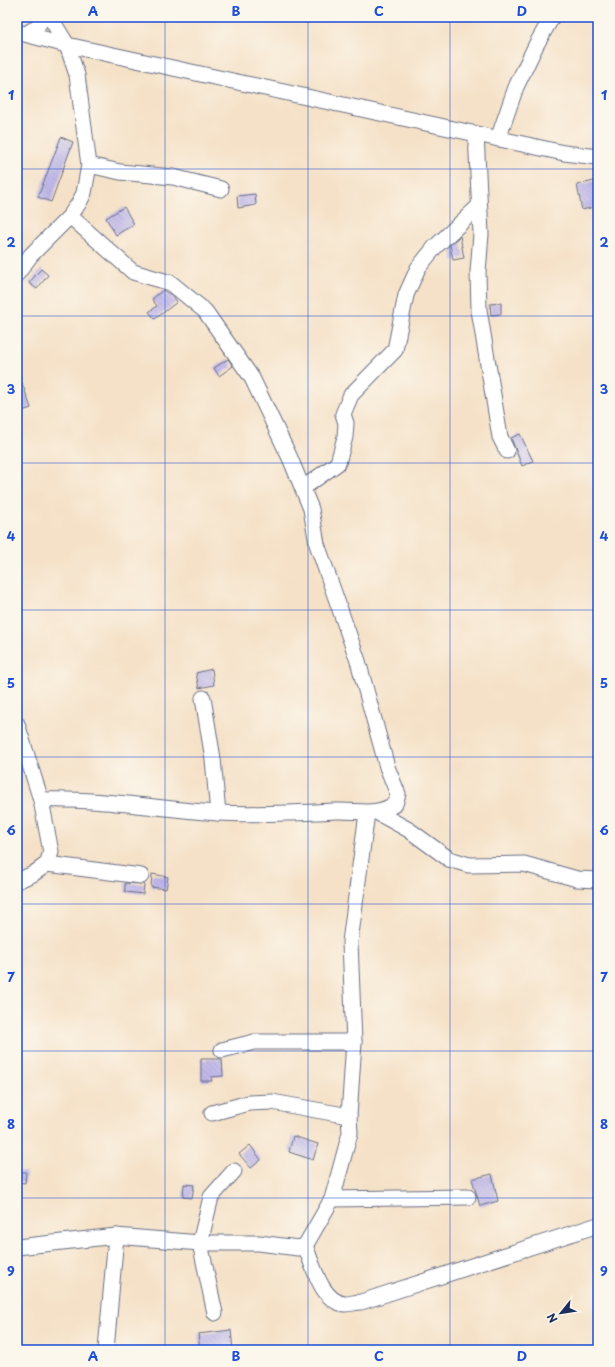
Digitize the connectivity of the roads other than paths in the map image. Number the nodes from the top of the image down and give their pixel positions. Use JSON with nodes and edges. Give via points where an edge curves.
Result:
{"nodes":[{"id":1,"x":43,"y":17,"type":"edge"},
{"id":2,"x":50,"y":17,"type":"edge"},
{"id":3,"x":552,"y":17,"type":"edge"},
{"id":4,"x":21,"y":33,"type":"edge"},
{"id":5,"x":67,"y":45,"type":"junction"},
{"id":6,"x":476,"y":134,"type":"junction"},
{"id":7,"x":498,"y":139,"type":"junction"},
{"id":8,"x":598,"y":157,"type":"edge"},
{"id":9,"x":89,"y":166,"type":"junction"},
{"id":10,"x":221,"y":189,"type":"dead end"},
{"id":11,"x":479,"y":206,"type":"junction"},
{"id":12,"x":70,"y":216,"type":"junction"},
{"id":13,"x":17,"y":274,"type":"edge"},
{"id":14,"x":507,"y":451,"type":"dead end"},
{"id":15,"x":303,"y":488,"type":"junction"},
{"id":16,"x":203,"y":698,"type":"dead end"},
{"id":17,"x":17,"y":724,"type":"edge"},
{"id":18,"x":41,"y":800,"type":"junction"},
{"id":19,"x":218,"y":813,"type":"junction"},
{"id":20,"x":373,"y":813,"type":"junction"},
{"id":21,"x":47,"y":864,"type":"junction"},
{"id":22,"x":141,"y":876,"type":"dead end"},
{"id":23,"x":598,"y":880,"type":"edge"},
{"id":24,"x":17,"y":881,"type":"edge"},
{"id":25,"x":354,"y":1042,"type":"junction"},
{"id":26,"x":222,"y":1050,"type":"dead end"},
{"id":27,"x":212,"y":1113,"type":"dead end"},
{"id":28,"x":349,"y":1116,"type":"junction"},
{"id":29,"x":234,"y":1171,"type":"dead end"},
{"id":30,"x":468,"y":1197,"type":"dead end"},
{"id":31,"x":332,"y":1199,"type":"junction"},
{"id":32,"x":598,"y":1226,"type":"edge"},
{"id":33,"x":116,"y":1236,"type":"junction"},
{"id":34,"x":200,"y":1243,"type":"junction"},
{"id":35,"x":305,"y":1246,"type":"junction"},
{"id":36,"x":17,"y":1247,"type":"edge"},
{"id":37,"x":215,"y":1313,"type":"dead end"},
{"id":38,"x":106,"y":1350,"type":"edge"}],
"edges":[{"from":1,"to":4,"type":"street","via":[[37,27]]},
{"from":2,"to":5,"type":"street"},
{"from":3,"to":7,"type":"street","via":[[516,87]]},
{"from":4,"to":5,"type":"street"},
{"from":5,"to":6,"type":"street"},
{"from":5,"to":9,"type":"street","via":[[77,75]]},
{"from":6,"to":7,"type":"street"},
{"from":6,"to":11,"type":"street"},
{"from":7,"to":8,"type":"street","via":[[564,153]]},
{"from":9,"to":10,"type":"street","via":[[173,177]]},
{"from":9,"to":12,"type":"street","via":[[84,194]]},
{"from":11,"to":14,"type":"street","via":[[479,310],[500,437]]},
{"from":11,"to":15,"type":"street","via":[[435,247],[418,268],[406,295],[395,350],[351,395],[343,414],[346,423],[345,437],[338,463]]},
{"from":12,"to":13,"type":"street","via":[[31,255]]},
{"from":12,"to":15,"type":"street","via":[[133,272],[170,283],[205,311],[252,378]]},
{"from":15,"to":20,"type":"street","via":[[311,509],[317,544],[358,661],[387,767],[398,794],[395,804]]},
{"from":16,"to":19,"type":"street","via":[[213,759]]},
{"from":17,"to":18,"type":"street"},
{"from":18,"to":19,"type":"street","via":[[70,799]]},
{"from":18,"to":21,"type":"street","via":[[52,852]]},
{"from":19,"to":20,"type":"street"},
{"from":20,"to":23,"type":"street","via":[[409,830],[449,859],[469,865],[524,864],[577,879]]},
{"from":20,"to":25,"type":"street","via":[[350,942]]},
{"from":21,"to":22,"type":"street"},
{"from":21,"to":24,"type":"street"},
{"from":25,"to":26,"type":"street","via":[[254,1042]]},
{"from":25,"to":28,"type":"street"},
{"from":27,"to":28,"type":"street","via":[[249,1103],[272,1102]]},
{"from":28,"to":31,"type":"street","via":[[350,1133]]},
{"from":29,"to":34,"type":"street","via":[[211,1197]]},
{"from":30,"to":31,"type":"street"},
{"from":31,"to":35,"type":"street"},
{"from":32,"to":35,"type":"street","via":[[361,1302],[345,1304],[331,1299]]},
{"from":33,"to":34,"type":"street"},
{"from":33,"to":36,"type":"street"},
{"from":33,"to":38,"type":"street"},
{"from":34,"to":35,"type":"street","via":[[259,1243],[298,1248]]},
{"from":34,"to":37,"type":"street"}]}
